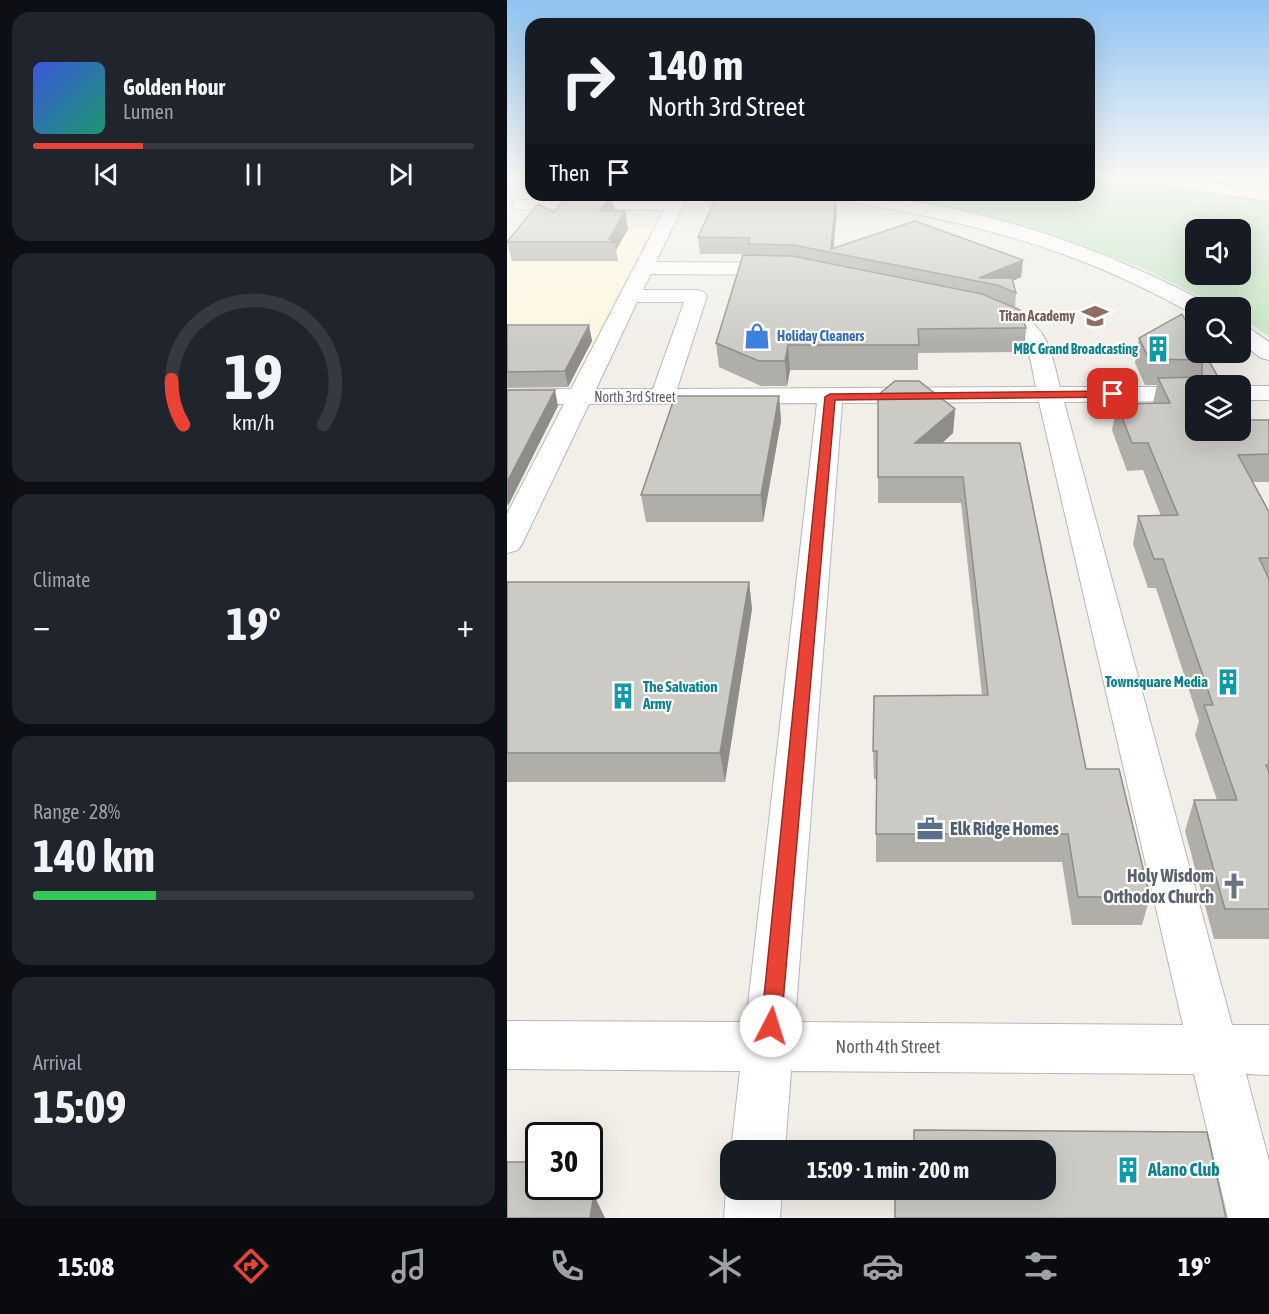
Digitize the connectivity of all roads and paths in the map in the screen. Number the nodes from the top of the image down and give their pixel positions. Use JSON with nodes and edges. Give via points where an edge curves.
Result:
{"nodes":[{"id":1,"x":660,"y":234,"type":"edge"},
{"id":2,"x":1021,"y":234,"type":"edge"},
{"id":3,"x":642,"y":268,"type":"junction"},
{"id":4,"x":805,"y":272,"type":"edge"},
{"id":5,"x":629,"y":296,"type":"junction"},
{"id":6,"x":1185,"y":299,"type":"edge"},
{"id":7,"x":964,"y":306,"type":"edge"},
{"id":8,"x":1251,"y":340,"type":"edge"},
{"id":9,"x":1269,"y":353,"type":"edge"},
{"id":10,"x":1251,"y":393,"type":"edge"},
{"id":11,"x":1269,"y":393,"type":"edge"},
{"id":12,"x":1185,"y":394,"type":"edge"},
{"id":13,"x":1051,"y":395,"type":"junction"},
{"id":14,"x":507,"y":396,"type":"edge"},
{"id":15,"x":580,"y":397,"type":"junction"},
{"id":16,"x":662,"y":397,"type":"junction"},
{"id":17,"x":830,"y":397,"type":"junction"},
{"id":18,"x":507,"y":544,"type":"edge"},
{"id":19,"x":507,"y":1045,"type":"edge"},
{"id":20,"x":769,"y":1046,"type":"junction"},
{"id":21,"x":1214,"y":1050,"type":"junction"},
{"id":22,"x":1269,"y":1050,"type":"edge"},
{"id":23,"x":759,"y":1140,"type":"edge"},
{"id":24,"x":753,"y":1200,"type":"edge"},
{"id":25,"x":752,"y":1218,"type":"edge"},
{"id":26,"x":1256,"y":1218,"type":"edge"}],
"edges":[{"from":1,"to":3,"type":"street"},
{"from":2,"to":6,"type":"street","via":[[1103,262]]},
{"from":3,"to":4,"type":"street","via":[[775,268]]},
{"from":3,"to":5,"type":"street"},
{"from":5,"to":15,"type":"street"},
{"from":5,"to":16,"type":"street","via":[[697,296]]},
{"from":7,"to":13,"type":"street","via":[[1007,316],[1028,327],[1037,343]]},
{"from":8,"to":9,"type":"street"},
{"from":10,"to":11,"type":"street"},
{"from":12,"to":13,"type":"street","name":"North 3rd Street"},
{"from":13,"to":17,"type":"street","name":"North 3rd Street"},
{"from":13,"to":21,"type":"street"},
{"from":14,"to":15,"type":"street","name":"North 3rd Street"},
{"from":15,"to":16,"type":"street","name":"North 3rd Street"},
{"from":15,"to":18,"type":"street"},
{"from":16,"to":17,"type":"street","name":"North 3rd Street"},
{"from":17,"to":20,"type":"street"},
{"from":19,"to":20,"type":"street","name":"North 4th Street"},
{"from":20,"to":21,"type":"street","name":"North 4th Street"},
{"from":20,"to":23,"type":"street"},
{"from":21,"to":22,"type":"street","name":"North 4th Street"},
{"from":21,"to":26,"type":"street"},
{"from":24,"to":25,"type":"street"}]}
